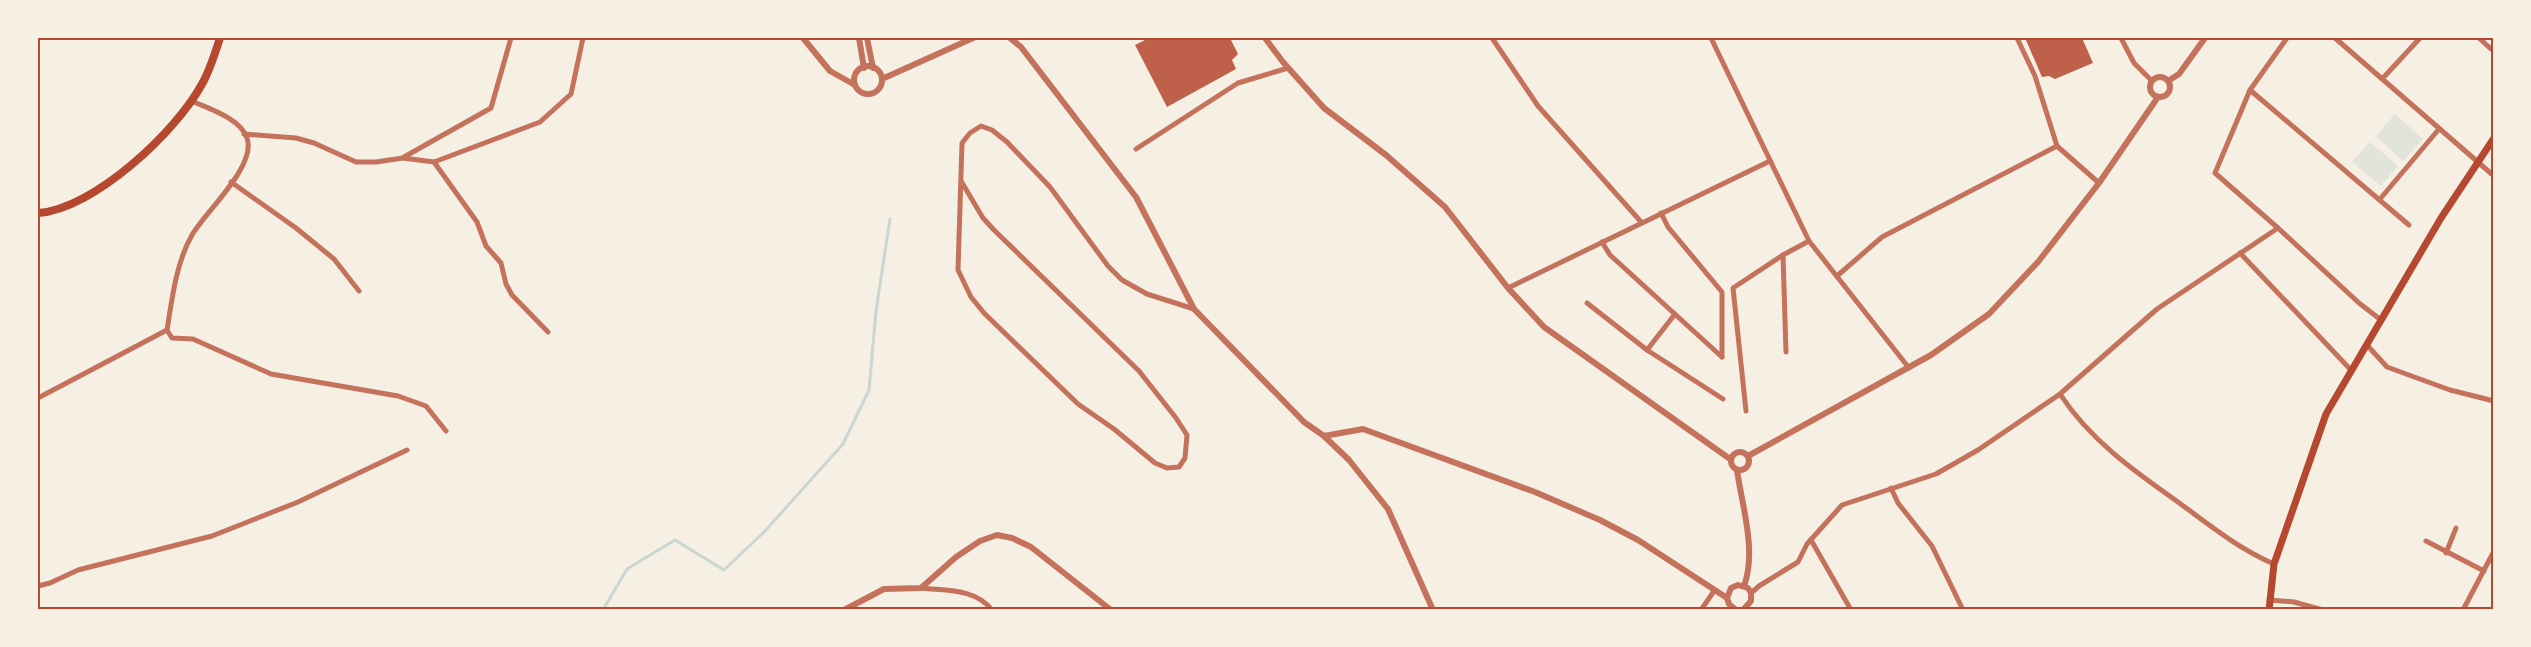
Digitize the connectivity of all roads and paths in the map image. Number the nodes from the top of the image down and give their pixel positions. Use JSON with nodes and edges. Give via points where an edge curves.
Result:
{"nodes":[{"id":1,"x":220,"y":38,"type":"edge"},
{"id":2,"x":511,"y":38,"type":"edge"},
{"id":3,"x":583,"y":38,"type":"edge"},
{"id":4,"x":803,"y":38,"type":"edge"},
{"id":5,"x":859,"y":38,"type":"edge"},
{"id":6,"x":868,"y":38,"type":"edge"},
{"id":7,"x":973,"y":38,"type":"edge"},
{"id":8,"x":1010,"y":38,"type":"edge"},
{"id":9,"x":1265,"y":38,"type":"edge"},
{"id":10,"x":1492,"y":38,"type":"edge"},
{"id":11,"x":1711,"y":38,"type":"edge"},
{"id":12,"x":2017,"y":38,"type":"edge"},
{"id":13,"x":2121,"y":38,"type":"edge"},
{"id":14,"x":2205,"y":38,"type":"edge"},
{"id":15,"x":2287,"y":38,"type":"edge"},
{"id":16,"x":2335,"y":38,"type":"edge"},
{"id":17,"x":2420,"y":38,"type":"edge"},
{"id":18,"x":2479,"y":38,"type":"edge"},
{"id":19,"x":2491,"y":49,"type":"dead end"},
{"id":20,"x":864,"y":68,"type":"junction"},
{"id":21,"x":873,"y":68,"type":"junction"},
{"id":22,"x":1288,"y":68,"type":"junction"},
{"id":23,"x":2383,"y":78,"type":"junction"},
{"id":24,"x":882,"y":79,"type":"junction"},
{"id":25,"x":2151,"y":80,"type":"junction"},
{"id":26,"x":2168,"y":81,"type":"junction"},
{"id":27,"x":855,"y":84,"type":"junction"},
{"id":28,"x":2250,"y":90,"type":"junction"},
{"id":29,"x":2158,"y":97,"type":"junction"},
{"id":30,"x":192,"y":101,"type":"junction"},
{"id":31,"x":2439,"y":129,"type":"junction"},
{"id":32,"x":244,"y":134,"type":"junction"},
{"id":33,"x":2494,"y":138,"type":"edge"},
{"id":34,"x":2057,"y":146,"type":"junction"},
{"id":35,"x":1136,"y":149,"type":"dead end"},
{"id":36,"x":404,"y":158,"type":"junction"},
{"id":37,"x":1770,"y":161,"type":"junction"},
{"id":38,"x":434,"y":162,"type":"junction"},
{"id":39,"x":2478,"y":162,"type":"junction"},
{"id":40,"x":2494,"y":176,"type":"edge"},
{"id":41,"x":231,"y":182,"type":"junction"},
{"id":42,"x":961,"y":182,"type":"junction"},
{"id":43,"x":2100,"y":183,"type":"junction"},
{"id":44,"x":2380,"y":199,"type":"junction"},
{"id":45,"x":38,"y":213,"type":"edge"},
{"id":46,"x":1661,"y":214,"type":"junction"},
{"id":47,"x":1642,"y":223,"type":"junction"},
{"id":48,"x":2409,"y":224,"type":"dead end"},
{"id":49,"x":2278,"y":228,"type":"junction"},
{"id":50,"x":1809,"y":241,"type":"junction"},
{"id":51,"x":1602,"y":242,"type":"junction"},
{"id":52,"x":2240,"y":253,"type":"junction"},
{"id":53,"x":1784,"y":255,"type":"junction"},
{"id":54,"x":1837,"y":276,"type":"junction"},
{"id":55,"x":1508,"y":288,"type":"junction"},
{"id":56,"x":359,"y":291,"type":"dead end"},
{"id":57,"x":1587,"y":303,"type":"dead end"},
{"id":58,"x":1194,"y":309,"type":"junction"},
{"id":59,"x":1675,"y":314,"type":"junction"},
{"id":60,"x":2381,"y":320,"type":"junction"},
{"id":61,"x":167,"y":330,"type":"junction"},
{"id":62,"x":548,"y":332,"type":"dead end"},
{"id":63,"x":2367,"y":345,"type":"junction"},
{"id":64,"x":1647,"y":350,"type":"junction"},
{"id":65,"x":1786,"y":352,"type":"dead end"},
{"id":66,"x":1909,"y":368,"type":"junction"},
{"id":67,"x":2352,"y":370,"type":"junction"},
{"id":68,"x":2060,"y":394,"type":"junction"},
{"id":69,"x":38,"y":398,"type":"edge"},
{"id":70,"x":1723,"y":399,"type":"dead end"},
{"id":71,"x":2494,"y":401,"type":"edge"},
{"id":72,"x":1746,"y":411,"type":"dead end"},
{"id":73,"x":446,"y":431,"type":"dead end"},
{"id":74,"x":1324,"y":436,"type":"junction"},
{"id":75,"x":407,"y":450,"type":"dead end"},
{"id":76,"x":1748,"y":456,"type":"junction"},
{"id":77,"x":1730,"y":459,"type":"junction"},
{"id":78,"x":1737,"y":470,"type":"junction"},
{"id":79,"x":1891,"y":488,"type":"junction"},
{"id":80,"x":2456,"y":528,"type":"dead end"},
{"id":81,"x":1811,"y":540,"type":"junction"},
{"id":82,"x":2426,"y":541,"type":"dead end"},
{"id":83,"x":2494,"y":551,"type":"edge"},
{"id":84,"x":2446,"y":553,"type":"junction"},
{"id":85,"x":2274,"y":564,"type":"junction"},
{"id":86,"x":2484,"y":571,"type":"junction"},
{"id":87,"x":38,"y":586,"type":"edge"},
{"id":88,"x":1744,"y":586,"type":"junction"},
{"id":89,"x":921,"y":588,"type":"junction"},
{"id":90,"x":1714,"y":591,"type":"junction"},
{"id":91,"x":1751,"y":593,"type":"junction"},
{"id":92,"x":1727,"y":598,"type":"junction"},
{"id":93,"x":2269,"y":600,"type":"junction"},
{"id":94,"x":1746,"y":609,"type":"edge"},
{"id":95,"x":844,"y":610,"type":"edge"},
{"id":96,"x":992,"y":610,"type":"edge"},
{"id":97,"x":1111,"y":610,"type":"edge"},
{"id":98,"x":1433,"y":610,"type":"edge"},
{"id":99,"x":1701,"y":610,"type":"edge"},
{"id":100,"x":1736,"y":610,"type":"edge"},
{"id":101,"x":1850,"y":610,"type":"edge"},
{"id":102,"x":1963,"y":610,"type":"edge"},
{"id":103,"x":2269,"y":610,"type":"edge"},
{"id":104,"x":2323,"y":610,"type":"edge"},
{"id":105,"x":2463,"y":610,"type":"edge"}],
"edges":[{"from":1,"to":30,"type":"main road","via":[[203,84]]},
{"from":2,"to":36,"type":"street","via":[[491,108]]},
{"from":3,"to":38,"type":"street","via":[[571,94],[540,122]]},
{"from":4,"to":27,"type":"street","via":[[830,71]]},
{"from":5,"to":20,"type":"street"},
{"from":6,"to":21,"type":"street"},
{"from":7,"to":24,"type":"street"},
{"from":8,"to":58,"type":"street","via":[[1022,47],[1136,197]]},
{"from":9,"to":22,"type":"street"},
{"from":10,"to":47,"type":"street","via":[[1538,106]]},
{"from":11,"to":37,"type":"street"},
{"from":12,"to":34,"type":"street","via":[[2035,76]]},
{"from":13,"to":25,"type":"street","via":[[2134,63]]},
{"from":14,"to":26,"type":"street","via":[[2180,74]]},
{"from":15,"to":28,"type":"street"},
{"from":16,"to":23,"type":"street"},
{"from":17,"to":23,"type":"street"},
{"from":18,"to":19,"type":"street"},
{"from":20,"to":21,"type":"street"},
{"from":20,"to":27,"type":"street","via":[[856,76]]},
{"from":21,"to":24,"type":"street"},
{"from":22,"to":35,"type":"street","via":[[1238,83]]},
{"from":22,"to":55,"type":"street","via":[[1324,108],[1386,155],[1435,198]]},
{"from":23,"to":31,"type":"street"},
{"from":24,"to":27,"type":"street","via":[[877,91],[869,94],[861,92]]},
{"from":25,"to":26,"type":"street","via":[[2158,77]]},
{"from":25,"to":29,"type":"street","via":[[2150,90]]},
{"from":26,"to":29,"type":"street","via":[[2169,91]]},
{"from":28,"to":44,"type":"street"},
{"from":28,"to":49,"type":"street","via":[[2215,173]]},
{"from":29,"to":43,"type":"street"},
{"from":30,"to":32,"type":"street","via":[[240,126]]},
{"from":30,"to":45,"type":"main road","via":[[169,132],[123,172],[78,200]]},
{"from":31,"to":39,"type":"street"},
{"from":31,"to":44,"type":"street"},
{"from":32,"to":36,"type":"street","via":[[296,138],[356,162]]},
{"from":32,"to":41,"type":"street","via":[[248,139],[247,155]]},
{"from":33,"to":39,"type":"main road"},
{"from":34,"to":43,"type":"street"},
{"from":34,"to":54,"type":"street","via":[[1882,237]]},
{"from":36,"to":38,"type":"street"},
{"from":37,"to":46,"type":"street"},
{"from":37,"to":50,"type":"street"},
{"from":38,"to":62,"type":"street","via":[[477,222],[486,246],[501,263],[512,295]]},
{"from":39,"to":40,"type":"street"},
{"from":39,"to":60,"type":"main road"},
{"from":41,"to":56,"type":"street","via":[[334,259]]},
{"from":41,"to":61,"type":"street","via":[[192,235],[180,266]]},
{"from":42,"to":42,"type":"street","via":[[958,270],[971,297],[1078,404],[1155,463],[1167,468],[1179,467],[1185,458],[1187,435],[1176,418],[1139,371],[983,218]]},
{"from":42,"to":58,"type":"street","via":[[962,143],[982,126],[992,130],[1050,187],[1122,280],[1147,294]]},
{"from":43,"to":66,"type":"street","via":[[2038,262],[1989,314]]},
{"from":44,"to":48,"type":"street"},
{"from":46,"to":47,"type":"street"},
{"from":46,"to":59,"type":"street","via":[[1722,292],[1722,357]]},
{"from":47,"to":51,"type":"street"},
{"from":49,"to":52,"type":"street"},
{"from":49,"to":60,"type":"street"},
{"from":50,"to":53,"type":"street"},
{"from":50,"to":54,"type":"street"},
{"from":51,"to":55,"type":"street"},
{"from":51,"to":59,"type":"street","via":[[1610,255]]},
{"from":52,"to":67,"type":"street"},
{"from":52,"to":68,"type":"street","via":[[2156,309]]},
{"from":53,"to":65,"type":"street"},
{"from":53,"to":72,"type":"street","via":[[1733,288]]},
{"from":54,"to":66,"type":"street"},
{"from":55,"to":77,"type":"street","via":[[1544,327]]},
{"from":57,"to":64,"type":"street"},
{"from":58,"to":74,"type":"street","via":[[1304,422]]},
{"from":59,"to":64,"type":"street"},
{"from":60,"to":63,"type":"main road"},
{"from":61,"to":69,"type":"street"},
{"from":61,"to":73,"type":"street","via":[[172,338],[193,339],[271,374],[374,390],[426,406]]},
{"from":63,"to":67,"type":"main road"},
{"from":63,"to":71,"type":"street","via":[[2387,367],[2450,390]]},
{"from":64,"to":70,"type":"street"},
{"from":66,"to":76,"type":"street"},
{"from":67,"to":85,"type":"main road","via":[[2326,414]]},
{"from":68,"to":79,"type":"street","via":[[1936,474]]},
{"from":68,"to":85,"type":"street","via":[[2083,424],[2128,466],[2250,554]]},
{"from":74,"to":90,"type":"street","via":[[1363,429],[1535,492],[1638,540]]},
{"from":74,"to":98,"type":"street","via":[[1349,460],[1388,509]]},
{"from":75,"to":87,"type":"street","via":[[298,502],[212,536],[78,570]]},
{"from":76,"to":77,"type":"street","via":[[1739,451]]},
{"from":76,"to":78,"type":"street","via":[[1747,466]]},
{"from":77,"to":78,"type":"street"},
{"from":78,"to":88,"type":"street","via":[[1749,546]]},
{"from":79,"to":81,"type":"street","via":[[1842,504]]},
{"from":79,"to":102,"type":"street","via":[[1898,503],[1932,546]]},
{"from":80,"to":84,"type":"street"},
{"from":81,"to":91,"type":"street","via":[[1798,562]]},
{"from":81,"to":101,"type":"street"},
{"from":82,"to":84,"type":"street"},
{"from":83,"to":86,"type":"street"},
{"from":84,"to":86,"type":"street"},
{"from":85,"to":93,"type":"main road"},
{"from":86,"to":105,"type":"street"},
{"from":88,"to":91,"type":"street"},
{"from":88,"to":92,"type":"street","via":[[1731,588]]},
{"from":89,"to":95,"type":"street","via":[[884,589]]},
{"from":89,"to":96,"type":"street","via":[[977,596]]},
{"from":89,"to":97,"type":"street","via":[[956,557],[997,535],[1031,547]]},
{"from":90,"to":92,"type":"street"},
{"from":90,"to":99,"type":"street"},
{"from":91,"to":94,"type":"street"},
{"from":92,"to":100,"type":"street"},
{"from":93,"to":103,"type":"main road"},
{"from":93,"to":104,"type":"street","via":[[2294,602]]}]}
